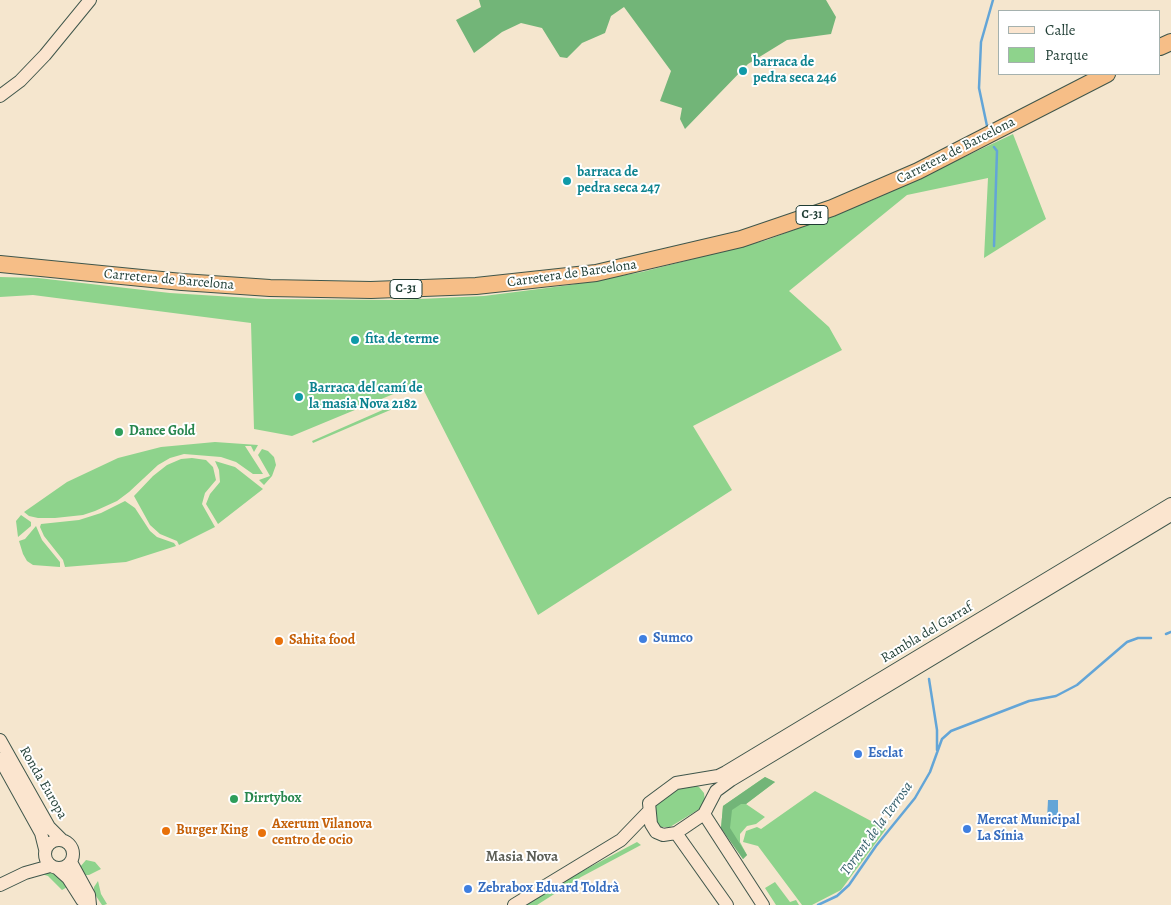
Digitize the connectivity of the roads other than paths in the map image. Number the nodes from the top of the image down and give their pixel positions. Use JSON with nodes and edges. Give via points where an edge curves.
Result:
{"nodes":[{"id":1,"x":90,"y":0,"type":"edge"},
{"id":2,"x":1105,"y":75,"type":"edge"},
{"id":3,"x":0,"y":96,"type":"edge"},
{"id":4,"x":0,"y":254,"type":"edge"},
{"id":5,"x":4,"y":266,"type":"edge"},
{"id":6,"x":266,"y":288,"type":"junction"},
{"id":7,"x":1171,"y":504,"type":"edge"},
{"id":8,"x":1171,"y":515,"type":"edge"},
{"id":9,"x":0,"y":740,"type":"edge"},
{"id":10,"x":0,"y":759,"type":"edge"},
{"id":11,"x":696,"y":779,"type":"junction"},
{"id":12,"x":706,"y":811,"type":"junction"},
{"id":13,"x":648,"y":812,"type":"junction"},
{"id":14,"x":656,"y":832,"type":"junction"},
{"id":15,"x":676,"y":833,"type":"junction"},
{"id":16,"x":621,"y":840,"type":"junction"},
{"id":17,"x":68,"y":841,"type":"junction"},
{"id":18,"x":53,"y":861,"type":"junction"},
{"id":19,"x":0,"y":885,"type":"edge"},
{"id":20,"x":90,"y":904,"type":"edge"},
{"id":21,"x":514,"y":905,"type":"edge"},
{"id":22,"x":727,"y":905,"type":"edge"},
{"id":23,"x":763,"y":905,"type":"edge"}],
"edges":[{"from":1,"to":3,"type":"street","via":[[45,55]]},
{"from":2,"to":6,"type":"highway","name":"Carretera de Barcelona","number":"C-31","via":[[879,189],[791,223],[712,247],[546,279],[437,289]]},
{"from":4,"to":6,"type":"highway","via":[[262,283]]},
{"from":5,"to":6,"type":"highway","name":"Carretera de Barcelona","number":"C-31"},
{"from":7,"to":11,"type":"street","name":"Rambla del Garraf","via":[[726,772]]},
{"from":8,"to":12,"type":"street","name":"Rambla del Garraf","via":[[731,780],[716,792]]},
{"from":9,"to":17,"type":"street","name":"Ronda Europa","via":[[49,827]]},
{"from":10,"to":18,"type":"street","name":"Ronda Europa","via":[[42,833]]},
{"from":11,"to":12,"type":"street","via":[[710,794]]},
{"from":11,"to":13,"type":"street","via":[[676,783],[658,794],[649,803]]},
{"from":12,"to":15,"type":"street"},
{"from":12,"to":23,"type":"street"},
{"from":13,"to":14,"type":"street"},
{"from":13,"to":16,"type":"street"},
{"from":14,"to":15,"type":"street","via":[[663,835]]},
{"from":14,"to":16,"type":"street"},
{"from":15,"to":22,"type":"street"},
{"from":16,"to":21,"type":"street"},
{"from":17,"to":18,"type":"street","name":"Ronda Europa","via":[[72,849]]},
{"from":17,"to":18,"type":"street","via":[[53,841]]},
{"from":17,"to":18,"type":"street","via":[[75,858]]},
{"from":18,"to":19,"type":"street","via":[[32,863],[25,873]]},
{"from":18,"to":20,"type":"street","name":"Ronda Europa","via":[[82,900]]}]}
